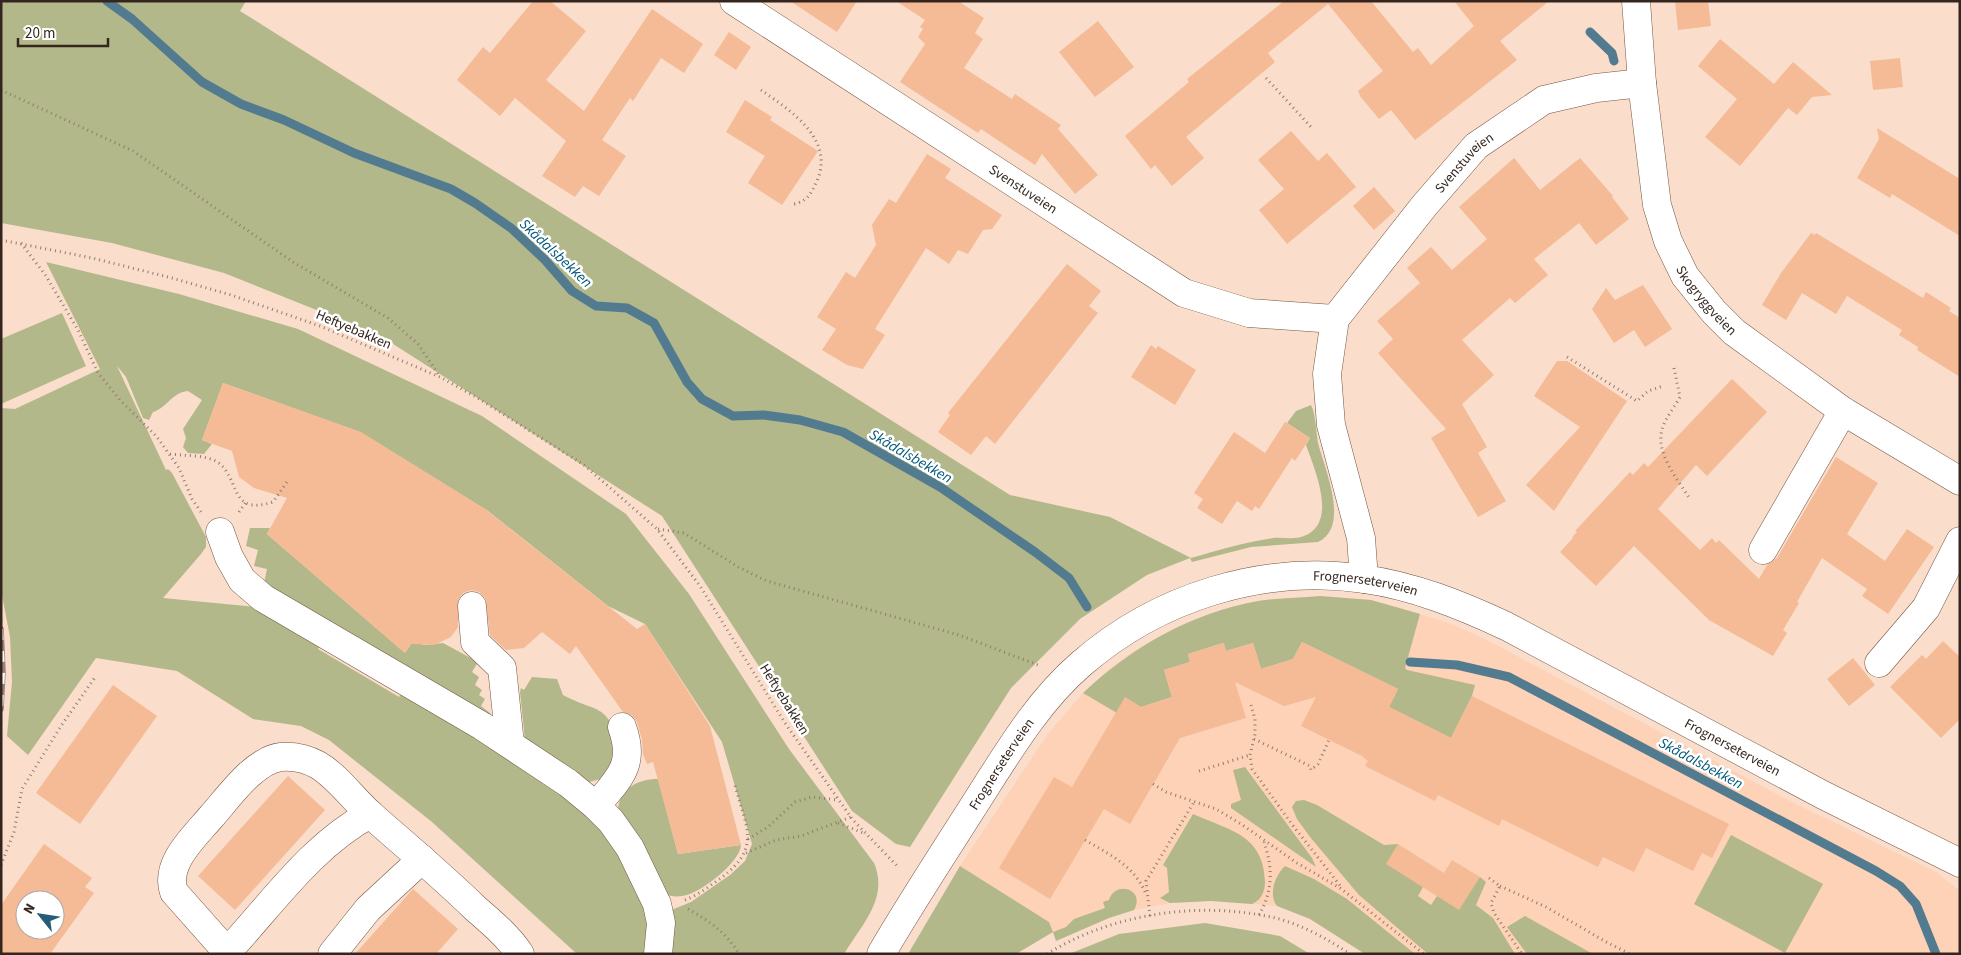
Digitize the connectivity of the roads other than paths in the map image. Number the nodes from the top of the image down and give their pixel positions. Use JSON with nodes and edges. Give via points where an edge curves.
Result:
{"nodes":[{"id":1,"x":734,"y":1,"type":"edge"},
{"id":2,"x":1636,"y":1,"type":"edge"},
{"id":3,"x":1642,"y":83,"type":"junction"},
{"id":4,"x":1335,"y":319,"type":"junction"},
{"id":5,"x":1843,"y":410,"type":"junction"},
{"id":6,"x":1960,"y":481,"type":"edge"},
{"id":7,"x":220,"y":532,"type":"road end"},
{"id":8,"x":1960,"y":541,"type":"edge"},
{"id":9,"x":1762,"y":550,"type":"dead end"},
{"id":10,"x":1364,"y":579,"type":"junction"},
{"id":11,"x":472,"y":606,"type":"dead end"},
{"id":12,"x":1879,"y":663,"type":"dead end"},
{"id":13,"x":622,"y":727,"type":"dead end"},
{"id":14,"x":510,"y":744,"type":"junction"},
{"id":15,"x":596,"y":806,"type":"junction"},
{"id":16,"x":370,"y":814,"type":"junction"},
{"id":17,"x":422,"y":859,"type":"junction"},
{"id":18,"x":1960,"y":863,"type":"edge"},
{"id":19,"x":228,"y":953,"type":"edge"},
{"id":20,"x":332,"y":954,"type":"edge"},
{"id":21,"x":520,"y":954,"type":"edge"},
{"id":22,"x":658,"y":954,"type":"edge"},
{"id":23,"x":881,"y":954,"type":"edge"}],
"edges":[{"from":1,"to":4,"type":"street","name":"Svenstuveien","via":[[1184,294],[1249,312]]},
{"from":2,"to":3,"type":"street","name":"Skogryggveien"},
{"from":3,"to":4,"type":"street","name":"Svenstuveien","via":[[1596,88],[1544,100],[1476,146]]},
{"from":3,"to":5,"type":"street","name":"Skogryggveien","via":[[1657,205],[1668,242],[1685,276],[1734,332]]},
{"from":4,"to":10,"type":"street","name":"Svenstuveien","via":[[1327,374],[1331,424],[1361,538]]},
{"from":5,"to":6,"type":"street","name":"Skogryggveien"},
{"from":5,"to":9,"type":"street"},
{"from":7,"to":14,"type":"street","via":[[242,580],[263,598]]},
{"from":8,"to":12,"type":"street","via":[[1926,608]]},
{"from":10,"to":18,"type":"street","name":"Frognerseterveien","via":[[1437,597],[1506,626],[1823,795]]},
{"from":10,"to":23,"type":"street","name":"Frognerseterveien","via":[[1304,576],[1217,589],[1149,618],[1081,664],[1053,693],[1008,752]]},
{"from":11,"to":14,"type":"street","via":[[475,642],[502,668]]},
{"from":13,"to":15,"type":"street","via":[[628,748],[625,768]]},
{"from":14,"to":15,"type":"street"},
{"from":15,"to":22,"type":"street","via":[[611,821],[667,904],[660,923]]},
{"from":16,"to":17,"type":"street"},
{"from":16,"to":19,"type":"street","via":[[344,828],[296,873]]},
{"from":16,"to":19,"type":"street","via":[[329,774],[304,759],[280,757],[268,761],[245,778],[182,853],[174,868],[171,884],[191,913]]},
{"from":17,"to":20,"type":"street","via":[[368,909]]},
{"from":17,"to":21,"type":"street","via":[[502,933]]}]}
